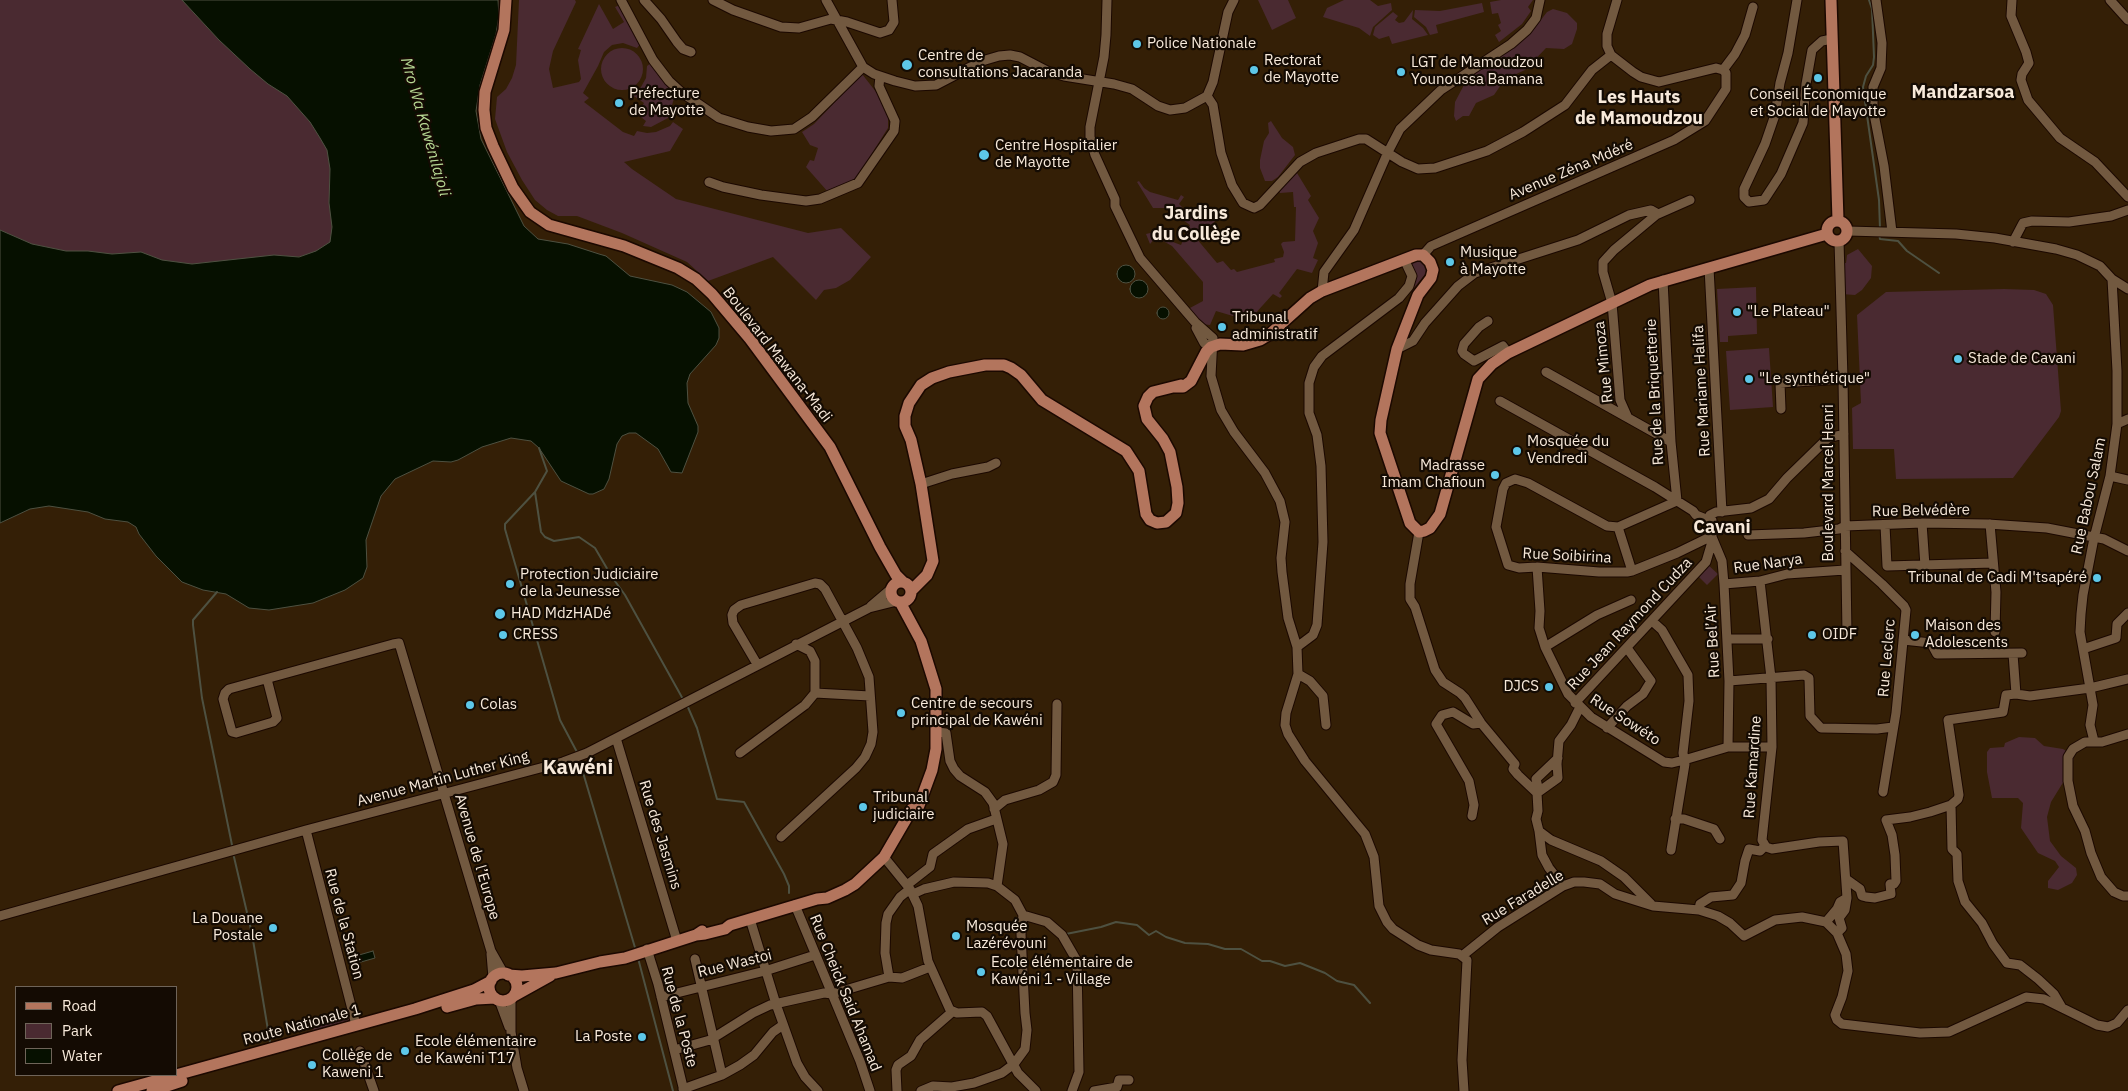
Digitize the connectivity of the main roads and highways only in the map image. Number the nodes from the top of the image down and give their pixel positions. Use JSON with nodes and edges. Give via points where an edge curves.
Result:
{"nodes":[{"id":1,"x":506,"y":0,"type":"edge"},
{"id":2,"x":1831,"y":0,"type":"edge"},
{"id":3,"x":1838,"y":220,"type":"junction"},
{"id":4,"x":1827,"y":234,"type":"junction"},
{"id":5,"x":903,"y":588,"type":"junction"},
{"id":6,"x":898,"y":602,"type":"junction"},
{"id":7,"x":922,"y":641,"type":"junction"},
{"id":8,"x":556,"y":972,"type":"junction"},
{"id":9,"x":499,"y":977,"type":"junction"},
{"id":10,"x":512,"y":997,"type":"junction"},
{"id":11,"x":497,"y":999,"type":"junction"},
{"id":12,"x":178,"y":1075,"type":"edge"},
{"id":13,"x":173,"y":1076,"type":"edge"},
{"id":14,"x":118,"y":1091,"type":"edge"},
{"id":15,"x":152,"y":1091,"type":"edge"}],
"edges":[{"from":1,"to":5,"type":"main road","name":"Boulevard Mawana-Madi","via":[[504,30],[485,92],[485,118],[499,159],[523,204],[550,225],[624,246],[678,268],[712,294],[830,447]]},
{"from":2,"to":3,"type":"main road"},
{"from":3,"to":4,"type":"main road","via":[[1829,225]]},
{"from":3,"to":4,"type":"main road","via":[[1844,222],[1848,231],[1846,237],[1838,241]]},
{"from":4,"to":5,"type":"main road","via":[[1663,280],[1508,353],[1478,379],[1444,505],[1436,523],[1419,532],[1410,523],[1380,433],[1397,349],[1418,295],[1433,270],[1423,255],[1404,259],[1322,291],[1260,340],[1243,345],[1209,342],[1191,381],[1183,387],[1153,392],[1148,397],[1144,411],[1170,452],[1177,487],[1178,508],[1174,517],[1166,522],[1153,522],[1146,514],[1139,472],[1126,451],[1038,397],[1017,372],[1004,365],[942,374],[927,380],[912,395],[905,416],[933,553],[931,568],[924,579]]},
{"from":5,"to":6,"type":"main road","via":[[907,600]]},
{"from":5,"to":6,"type":"main road","name":"Boulevard Mawana-Madi","via":[[891,595]]},
{"from":5,"to":7,"type":"main road","name":"Route Nationale 1"},
{"from":6,"to":7,"type":"main road","name":"Route Nationale 1"},
{"from":7,"to":8,"type":"main road","name":"Route Nationale 1","via":[[934,683],[936,732],[932,770],[920,801],[887,853],[861,878],[817,899],[730,925],[724,924],[677,941]]},
{"from":8,"to":9,"type":"main road","name":"Route Nationale 1"},
{"from":8,"to":10,"type":"main road","name":"Route Nationale 1"},
{"from":9,"to":10,"type":"main road","via":[[516,985]]},
{"from":9,"to":11,"type":"main road","via":[[490,990]]},
{"from":9,"to":12,"type":"main road","name":"Route Nationale 1","via":[[474,990],[415,1010]]},
{"from":10,"to":11,"type":"main road","name":"Route Nationale 1"},
{"from":11,"to":15,"type":"main road","name":"Route Nationale 1","via":[[476,999],[264,1056]]},
{"from":13,"to":14,"type":"main road","name":"Route Nationale 1"}]}
